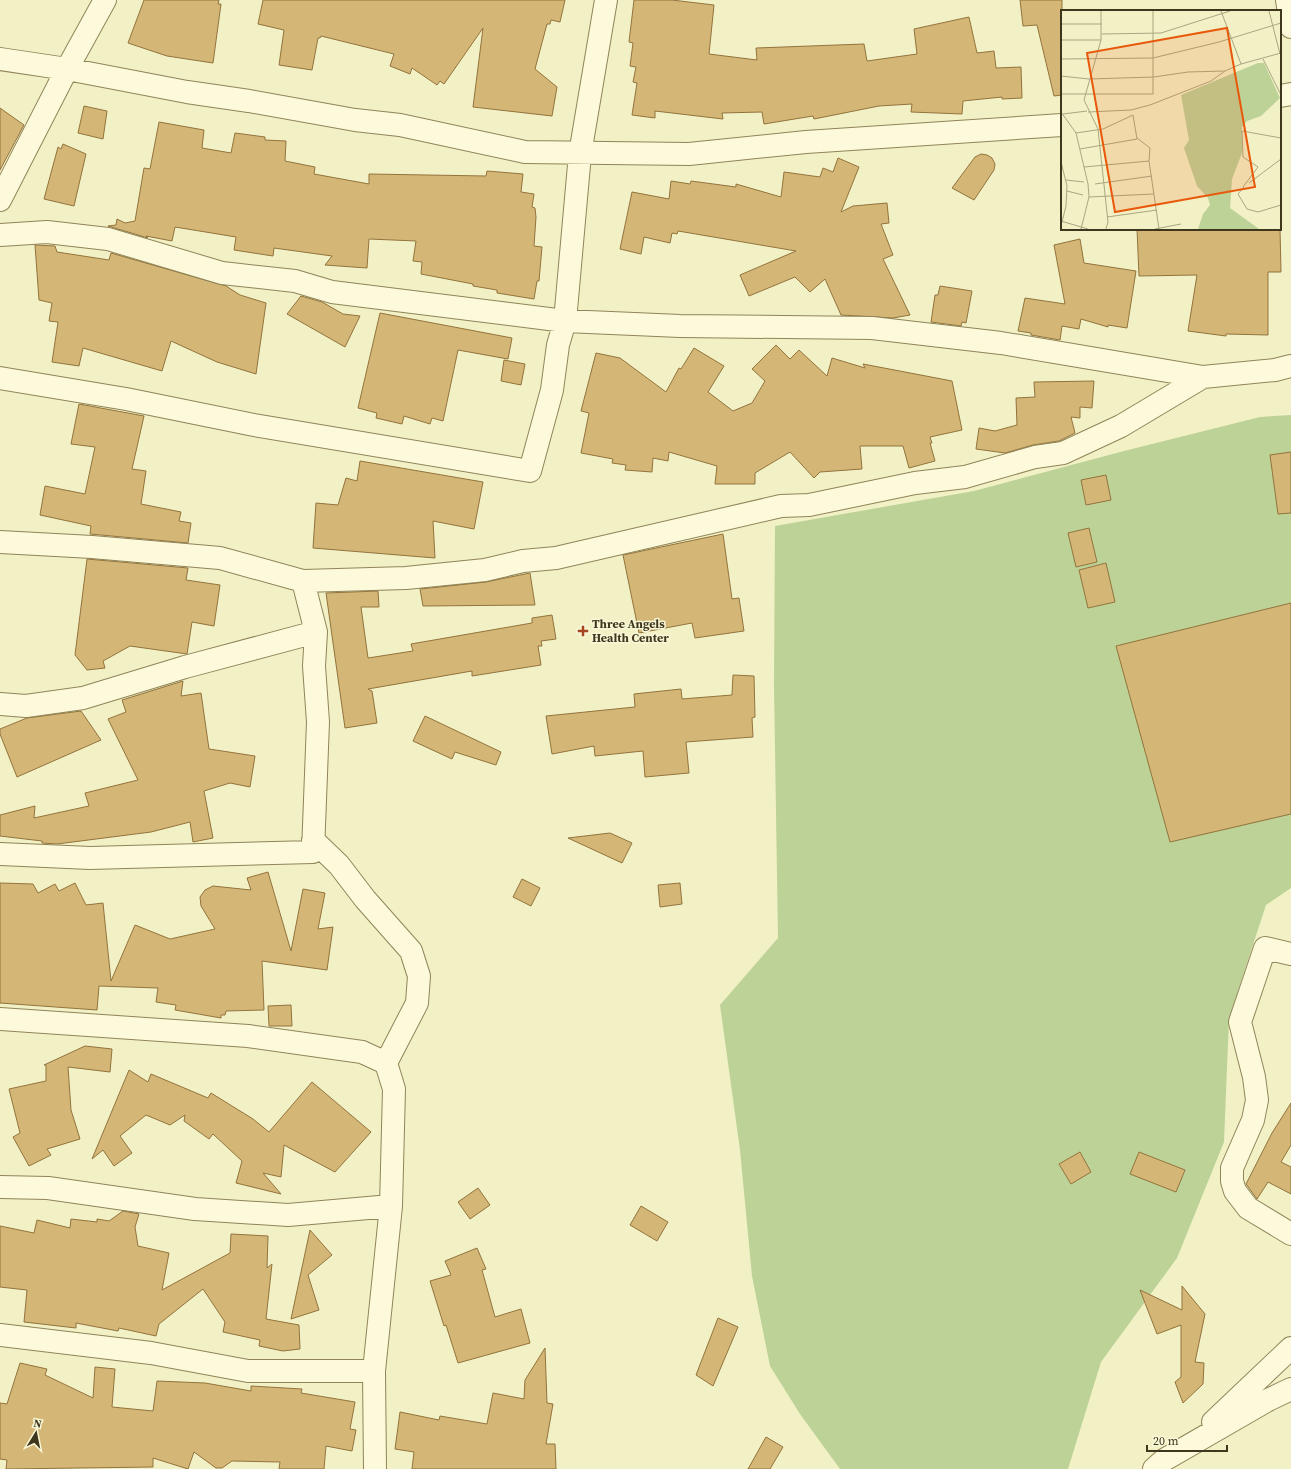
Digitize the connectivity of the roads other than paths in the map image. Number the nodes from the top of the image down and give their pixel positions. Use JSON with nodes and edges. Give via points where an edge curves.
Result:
{"nodes":[{"id":1,"x":105,"y":0,"type":"edge"},
{"id":2,"x":606,"y":0,"type":"edge"},
{"id":3,"x":1287,"y":0,"type":"edge"},
{"id":4,"x":1291,"y":27,"type":"edge"},
{"id":5,"x":0,"y":59,"type":"edge"},
{"id":6,"x":67,"y":69,"type":"junction"},
{"id":7,"x":1291,"y":94,"type":"edge"},
{"id":8,"x":1281,"y":96,"type":"edge"},
{"id":9,"x":1061,"y":125,"type":"edge"},
{"id":10,"x":580,"y":154,"type":"junction"},
{"id":11,"x":0,"y":200,"type":"edge"},
{"id":12,"x":0,"y":235,"type":"edge"},
{"id":13,"x":565,"y":321,"type":"junction"},
{"id":14,"x":1291,"y":366,"type":"edge"},
{"id":15,"x":1203,"y":377,"type":"junction"},
{"id":16,"x":0,"y":378,"type":"edge"},
{"id":17,"x":0,"y":542,"type":"edge"},
{"id":18,"x":303,"y":581,"type":"junction"},
{"id":19,"x":316,"y":632,"type":"junction"},
{"id":20,"x":0,"y":704,"type":"edge"},
{"id":21,"x":313,"y":840,"type":"junction"},
{"id":22,"x":0,"y":854,"type":"edge"},
{"id":23,"x":1291,"y":954,"type":"edge"},
{"id":24,"x":0,"y":1019,"type":"edge"},
{"id":25,"x":386,"y":1063,"type":"junction"},
{"id":26,"x":0,"y":1187,"type":"edge"},
{"id":27,"x":391,"y":1206,"type":"junction"},
{"id":28,"x":1291,"y":1234,"type":"edge"},
{"id":29,"x":0,"y":1335,"type":"edge"},
{"id":30,"x":1291,"y":1348,"type":"edge"},
{"id":31,"x":374,"y":1371,"type":"junction"},
{"id":32,"x":1291,"y":1389,"type":"edge"},
{"id":33,"x":1186,"y":1448,"type":"junction"},
{"id":34,"x":375,"y":1469,"type":"edge"},
{"id":35,"x":1154,"y":1469,"type":"edge"}],
"edges":[{"from":1,"to":6,"type":"street"},
{"from":2,"to":10,"type":"street"},
{"from":3,"to":4,"type":"street"},
{"from":5,"to":6,"type":"street"},
{"from":6,"to":10,"type":"street","via":[[187,92],[400,125],[525,152]]},
{"from":6,"to":11,"type":"street"},
{"from":7,"to":8,"type":"street"},
{"from":9,"to":10,"type":"street","via":[[806,142],[689,154]]},
{"from":10,"to":13,"type":"street"},
{"from":12,"to":13,"type":"street","via":[[47,232],[108,239],[222,272],[295,281],[332,292]]},
{"from":13,"to":15,"type":"street","via":[[680,326],[872,328],[1001,343]]},
{"from":13,"to":16,"type":"street","via":[[558,345],[552,390],[530,471]]},
{"from":14,"to":15,"type":"street","via":[[1276,370]]},
{"from":15,"to":18,"type":"street","via":[[1121,426],[1063,453],[1035,457],[965,477],[915,483],[809,505],[781,506],[556,558],[523,561],[485,570],[406,578]]},
{"from":17,"to":18,"type":"street","via":[[220,558]]},
{"from":18,"to":19,"type":"street"},
{"from":19,"to":20,"type":"street","via":[[83,698],[26,706]]},
{"from":19,"to":21,"type":"street","via":[[314,666],[318,722]]},
{"from":21,"to":22,"type":"street","via":[[313,852],[90,858]]},
{"from":21,"to":25,"type":"street","via":[[339,864],[364,899],[411,951],[419,976],[417,1003]]},
{"from":23,"to":28,"type":"street","via":[[1265,948],[1240,1022],[1254,1077],[1256,1100],[1253,1120],[1232,1168],[1232,1181],[1235,1191],[1248,1208]]},
{"from":24,"to":25,"type":"street","via":[[248,1036],[362,1052]]},
{"from":25,"to":27,"type":"street","via":[[394,1089]]},
{"from":26,"to":27,"type":"street","via":[[48,1188],[195,1209],[288,1215]]},
{"from":27,"to":31,"type":"street"},
{"from":29,"to":31,"type":"street","via":[[151,1353],[248,1371]]},
{"from":30,"to":33,"type":"street"},
{"from":31,"to":34,"type":"street"},
{"from":32,"to":33,"type":"street"},
{"from":33,"to":35,"type":"street","via":[[1164,1460]]}]}
